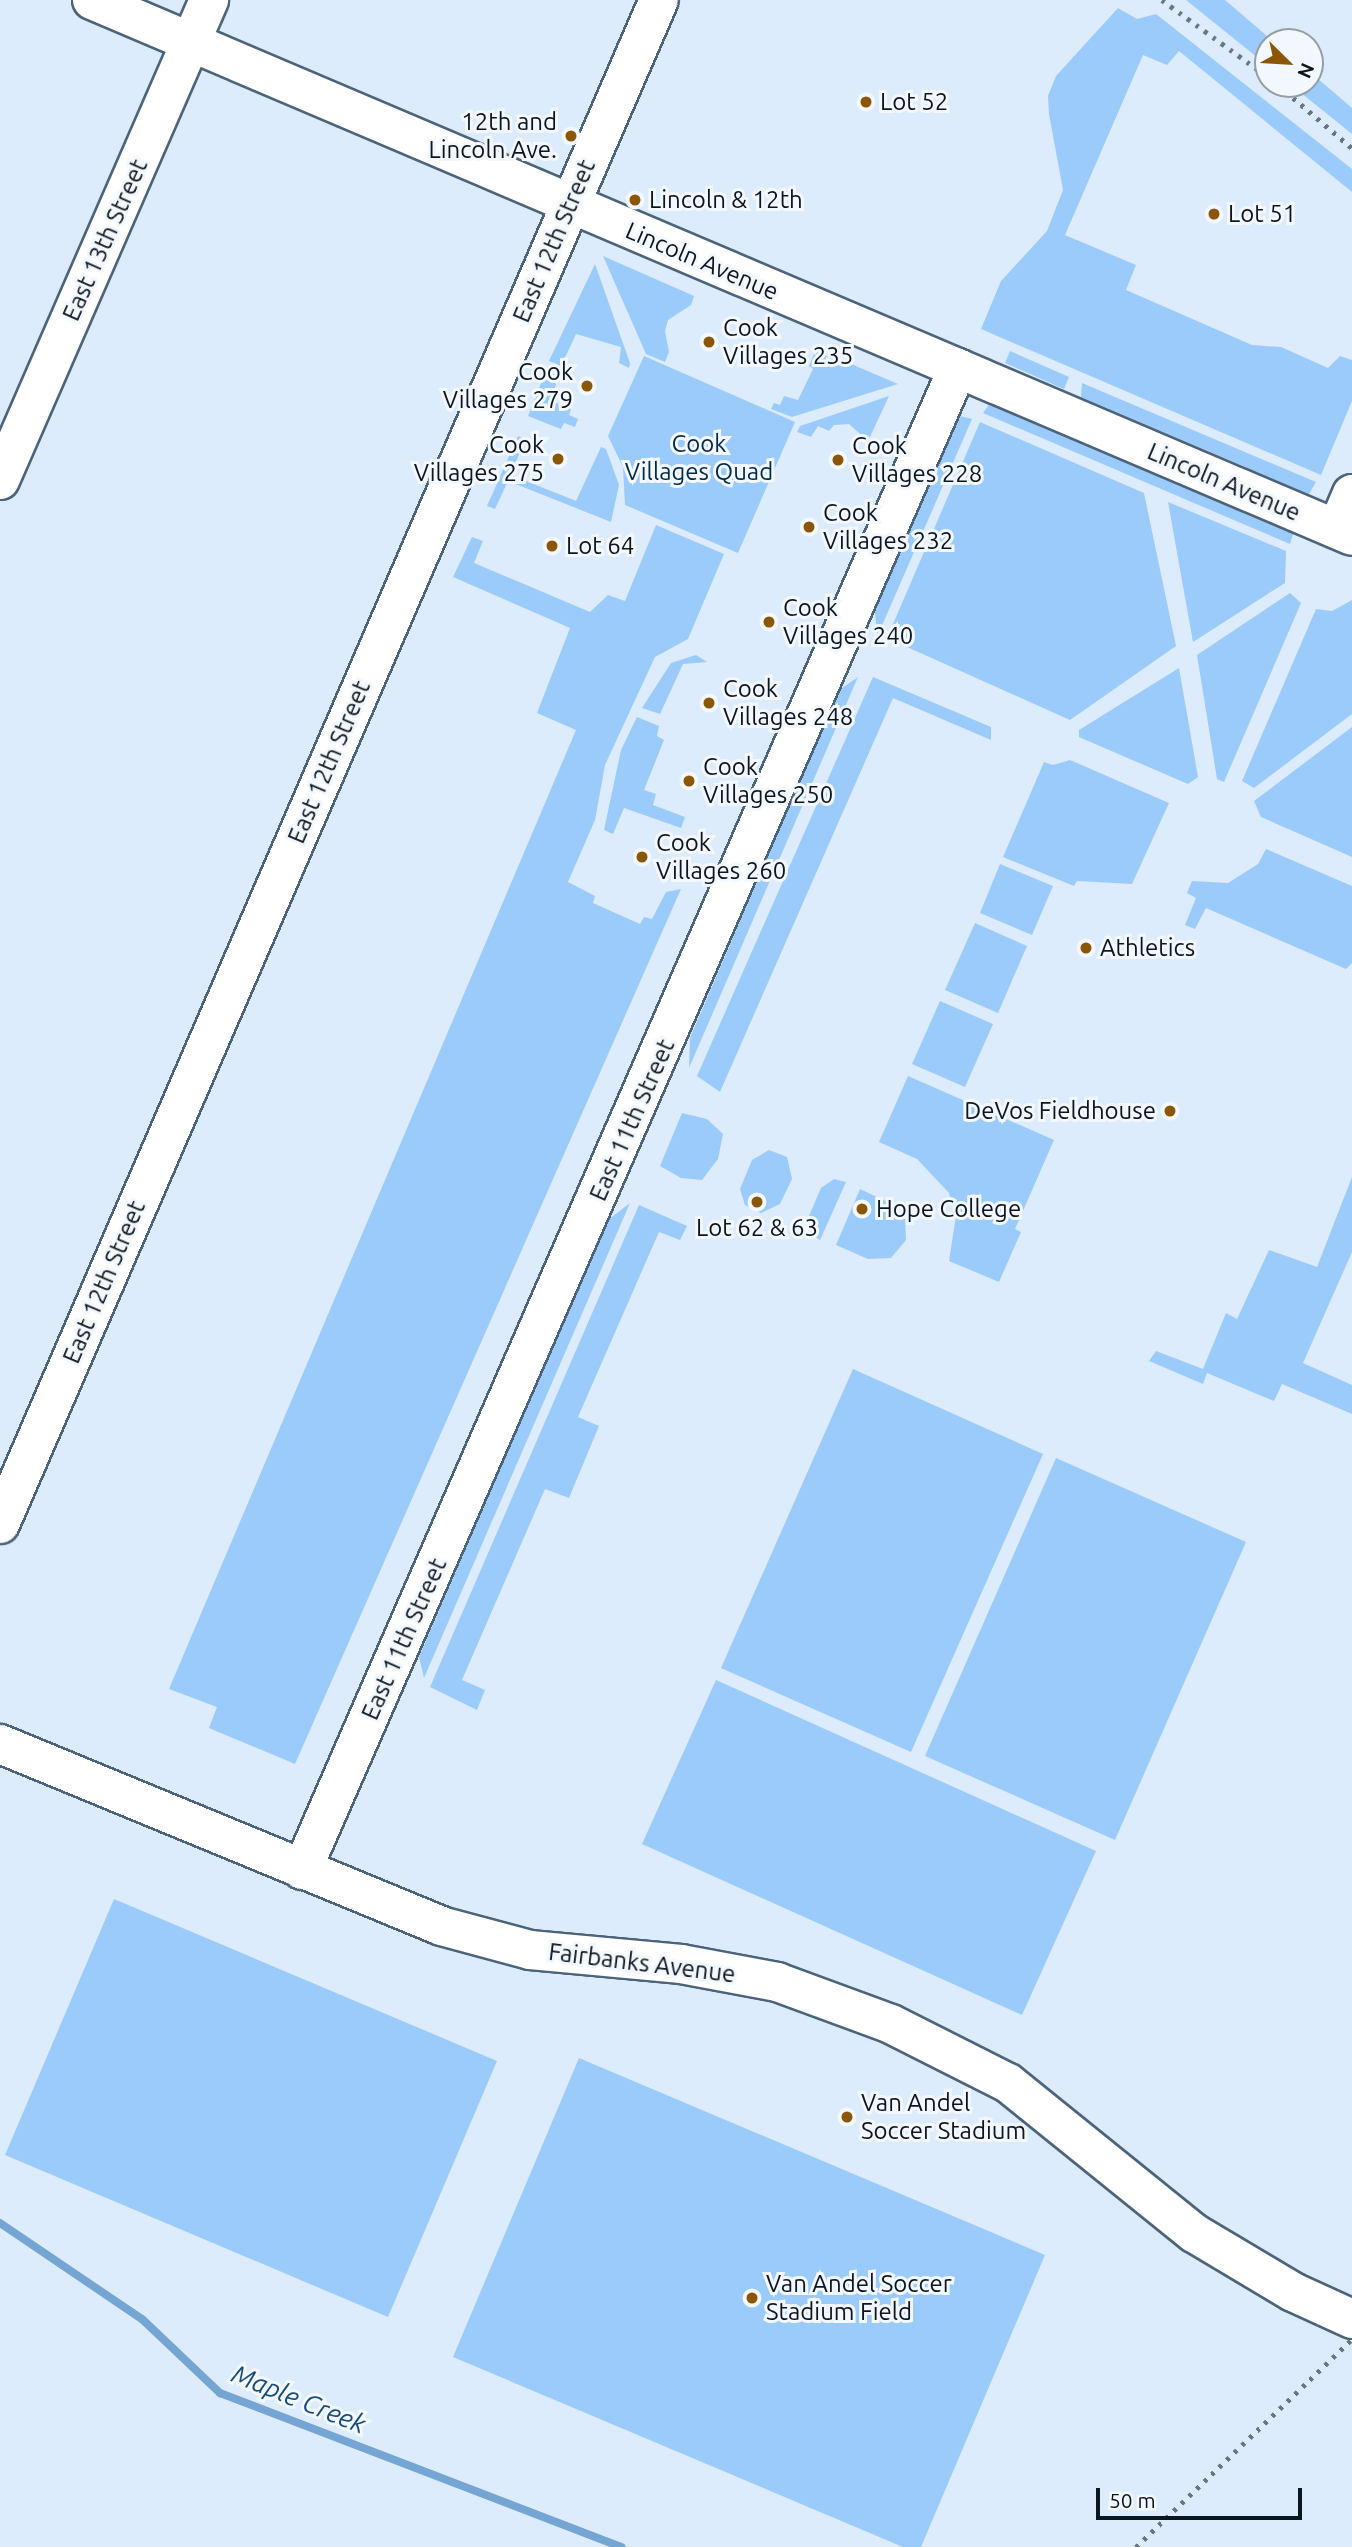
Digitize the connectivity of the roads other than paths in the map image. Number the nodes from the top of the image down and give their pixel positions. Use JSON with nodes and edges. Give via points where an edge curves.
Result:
{"nodes":[{"id":1,"x":92,"y":0,"type":"edge"},
{"id":2,"x":209,"y":0,"type":"edge"},
{"id":3,"x":659,"y":0,"type":"edge"},
{"id":4,"x":191,"y":43,"type":"junction"},
{"id":5,"x":569,"y":205,"type":"junction"},
{"id":6,"x":958,"y":368,"type":"junction"},
{"id":7,"x":0,"y":480,"type":"edge"},
{"id":8,"x":1352,"y":494,"type":"edge"},
{"id":9,"x":1344,"y":533,"type":"edge"},
{"id":10,"x":0,"y":1524,"type":"edge"},
{"id":11,"x":0,"y":1744,"type":"edge"},
{"id":12,"x":302,"y":1870,"type":"junction"},
{"id":13,"x":1352,"y":2319,"type":"edge"}],
"edges":[{"from":1,"to":4,"type":"street","name":"Lincoln Avenue"},
{"from":2,"to":4,"type":"street","name":"East 13th Street"},
{"from":3,"to":5,"type":"street","name":"East 12th Street"},
{"from":4,"to":5,"type":"street","name":"Lincoln Avenue"},
{"from":4,"to":7,"type":"street","name":"East 13th Street"},
{"from":5,"to":6,"type":"street","name":"Lincoln Avenue"},
{"from":5,"to":10,"type":"street","name":"East 12th Street"},
{"from":6,"to":9,"type":"street","name":"Lincoln Avenue"},
{"from":6,"to":12,"type":"street","name":"East 11th Street"},
{"from":8,"to":9,"type":"street"},
{"from":11,"to":12,"type":"street","name":"Fairbanks Avenue"},
{"from":12,"to":13,"type":"street","name":"Fairbanks Avenue","via":[[430,1922],[489,1940],[564,1955],[681,1964],[777,1982],[891,2024],[1009,2083],[1194,2233],[1293,2292]]}]}
